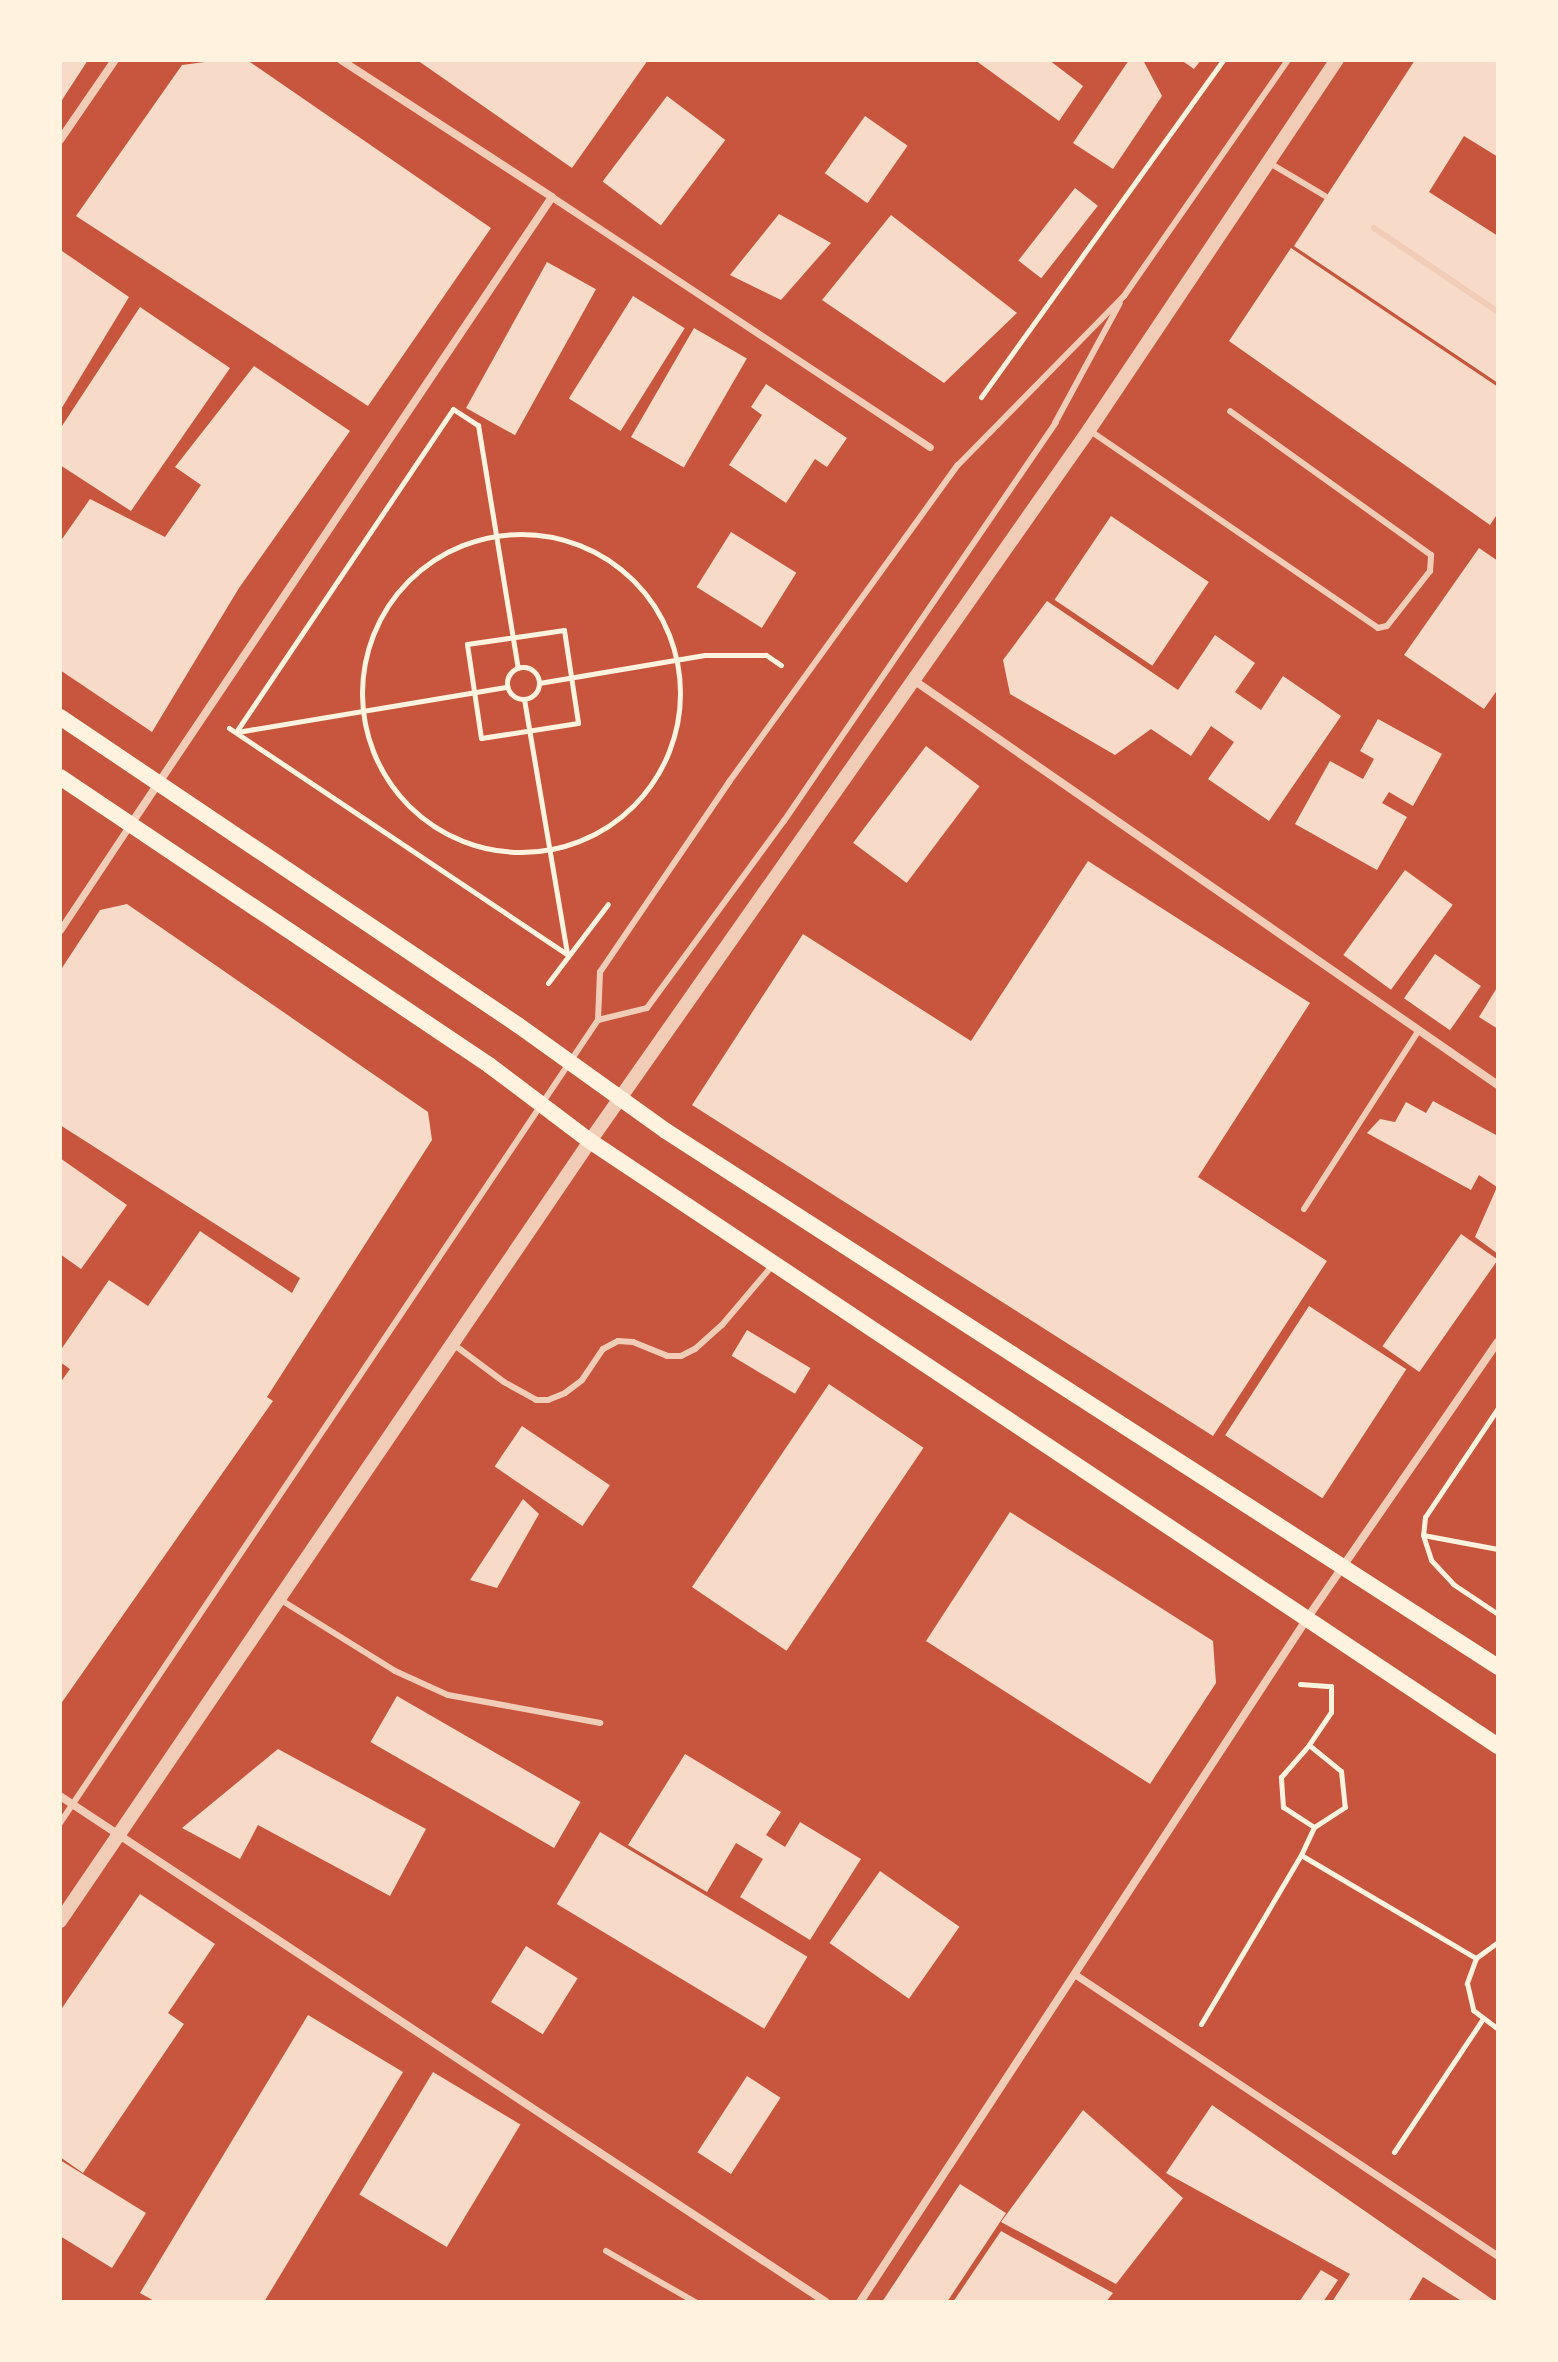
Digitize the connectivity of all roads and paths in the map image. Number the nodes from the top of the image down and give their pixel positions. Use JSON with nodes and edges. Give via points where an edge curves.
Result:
{"nodes":[{"id":1,"x":115,"y":60,"type":"edge"},
{"id":2,"x":341,"y":60,"type":"edge"},
{"id":3,"x":1288,"y":60,"type":"edge"},
{"id":4,"x":1337,"y":60,"type":"edge"},
{"id":5,"x":60,"y":140,"type":"edge"},
{"id":6,"x":1268,"y":162,"type":"junction"},
{"id":7,"x":1325,"y":196,"type":"dead end"},
{"id":8,"x":552,"y":197,"type":"junction"},
{"id":9,"x":1374,"y":228,"type":"dead end"},
{"id":10,"x":1124,"y":296,"type":"junction"},
{"id":11,"x":1498,"y":312,"type":"edge"},
{"id":12,"x":422,"y":388,"type":"junction"},
{"id":13,"x":453,"y":409,"type":"junction"},
{"id":14,"x":1230,"y":411,"type":"dead end"},
{"id":15,"x":1089,"y":430,"type":"junction"},
{"id":16,"x":930,"y":447,"type":"dead end"},
{"id":17,"x":496,"y":536,"type":"junction"},
{"id":18,"x":513,"y":638,"type":"junction"},
{"id":19,"x":677,"y":660,"type":"junction"},
{"id":20,"x":518,"y":668,"type":"junction"},
{"id":21,"x":571,"y":677,"type":"junction"},
{"id":22,"x":912,"y":679,"type":"junction"},
{"id":23,"x":804,"y":680,"type":"junction"},
{"id":24,"x":539,"y":683,"type":"junction"},
{"id":25,"x":507,"y":687,"type":"junction"},
{"id":26,"x":474,"y":693,"type":"junction"},
{"id":27,"x":524,"y":699,"type":"junction"},
{"id":28,"x":205,"y":710,"type":"junction"},
{"id":29,"x":363,"y":710,"type":"junction"},
{"id":30,"x":60,"y":717,"type":"edge"},
{"id":31,"x":530,"y":730,"type":"junction"},
{"id":32,"x":236,"y":732,"type":"junction"},
{"id":33,"x":60,"y":777,"type":"edge"},
{"id":34,"x":157,"y":782,"type":"junction"},
{"id":35,"x":131,"y":824,"type":"junction"},
{"id":36,"x":549,"y":849,"type":"junction"},
{"id":37,"x":60,"y":930,"type":"edge"},
{"id":38,"x":567,"y":954,"type":"junction"},
{"id":39,"x":548,"y":983,"type":"dead end"},
{"id":40,"x":598,"y":1020,"type":"junction"},
{"id":41,"x":1419,"y":1030,"type":"junction"},
{"id":42,"x":569,"y":1061,"type":"junction"},
{"id":43,"x":1498,"y":1085,"type":"edge"},
{"id":44,"x":620,"y":1098,"type":"junction"},
{"id":45,"x":541,"y":1103,"type":"junction"},
{"id":46,"x":590,"y":1141,"type":"junction"},
{"id":47,"x":1304,"y":1209,"type":"dead end"},
{"id":48,"x":774,"y":1263,"type":"junction"},
{"id":49,"x":1498,"y":1342,"type":"edge"},
{"id":50,"x":453,"y":1344,"type":"junction"},
{"id":51,"x":1498,"y":1408,"type":"edge"},
{"id":52,"x":1423,"y":1535,"type":"junction"},
{"id":53,"x":1498,"y":1549,"type":"edge"},
{"id":54,"x":1342,"y":1567,"type":"junction"},
{"id":55,"x":278,"y":1599,"type":"junction"},
{"id":56,"x":1498,"y":1614,"type":"edge"},
{"id":57,"x":1308,"y":1617,"type":"junction"},
{"id":58,"x":1498,"y":1667,"type":"edge"},
{"id":59,"x":1300,"y":1684,"type":"dead end"},
{"id":60,"x":600,"y":1723,"type":"dead end"},
{"id":61,"x":1309,"y":1745,"type":"junction"},
{"id":62,"x":1498,"y":1746,"type":"edge"},
{"id":63,"x":60,"y":1796,"type":"edge"},
{"id":64,"x":73,"y":1805,"type":"junction"},
{"id":65,"x":60,"y":1823,"type":"edge"},
{"id":66,"x":1314,"y":1827,"type":"junction"},
{"id":67,"x":116,"y":1835,"type":"junction"},
{"id":68,"x":1301,"y":1855,"type":"junction"},
{"id":69,"x":60,"y":1921,"type":"edge"},
{"id":70,"x":1498,"y":1942,"type":"edge"},
{"id":71,"x":1476,"y":1958,"type":"junction"},
{"id":72,"x":1076,"y":1975,"type":"junction"},
{"id":73,"x":1482,"y":2020,"type":"junction"},
{"id":74,"x":1498,"y":2029,"type":"edge"},
{"id":75,"x":1187,"y":2049,"type":"junction"},
{"id":76,"x":1378,"y":2176,"type":"junction"},
{"id":77,"x":606,"y":2251,"type":"dead end"},
{"id":78,"x":1498,"y":2256,"type":"edge"},
{"id":79,"x":695,"y":2302,"type":"edge"},
{"id":80,"x":826,"y":2302,"type":"edge"},
{"id":81,"x":860,"y":2302,"type":"edge"}],
"edges":[{"from":1,"to":5,"type":"street"},
{"from":2,"to":8,"type":"street"},
{"from":3,"to":10,"type":"lane"},
{"from":4,"to":6,"type":"street"},
{"from":6,"to":7,"type":"lane"},
{"from":6,"to":15,"type":"street"},
{"from":8,"to":12,"type":"street"},
{"from":8,"to":16,"type":"street"},
{"from":9,"to":11,"type":"lane"},
{"from":10,"to":23,"type":"lane","via":[[958,465]]},
{"from":10,"to":40,"type":"lane","via":[[1055,423],[784,821],[647,1008]]},
{"from":12,"to":13,"type":"path"},
{"from":12,"to":28,"type":"street"},
{"from":13,"to":17,"type":"path","via":[[478,425]]},
{"from":13,"to":32,"type":"path"},
{"from":14,"to":15,"type":"lane","via":[[1431,555],[1430,571],[1387,626],[1378,628]]},
{"from":15,"to":22,"type":"street"},
{"from":17,"to":18,"type":"path"},
{"from":17,"to":19,"type":"path","via":[[539,534],[589,547],[631,576],[663,617]]},
{"from":17,"to":29,"type":"path","via":[[437,556],[396,592],[369,639],[360,693]]},
{"from":18,"to":20,"type":"path"},
{"from":18,"to":21,"type":"path","via":[[564,630]]},
{"from":18,"to":26,"type":"path","via":[[467,644]]},
{"from":19,"to":21,"type":"path"},
{"from":19,"to":23,"type":"path","via":[[766,655]]},
{"from":19,"to":36,"type":"path","via":[[680,717],[663,766],[633,807],[591,836]]},
{"from":20,"to":24,"type":"path","via":[[530,669]]},
{"from":20,"to":25,"type":"path","via":[[508,677]]},
{"from":21,"to":24,"type":"path"},
{"from":21,"to":31,"type":"path","via":[[578,723]]},
{"from":22,"to":41,"type":"street"},
{"from":22,"to":44,"type":"street"},
{"from":23,"to":40,"type":"lane","via":[[600,972]]},
{"from":24,"to":27,"type":"path","via":[[536,693]]},
{"from":25,"to":26,"type":"path"},
{"from":25,"to":27,"type":"path"},
{"from":26,"to":29,"type":"path"},
{"from":26,"to":31,"type":"path","via":[[481,738]]},
{"from":27,"to":31,"type":"path"},
{"from":28,"to":32,"type":"path"},
{"from":28,"to":34,"type":"street"},
{"from":29,"to":32,"type":"path"},
{"from":29,"to":36,"type":"path","via":[[369,746],[396,793],[437,829],[487,849]]},
{"from":30,"to":34,"type":"main road"},
{"from":31,"to":36,"type":"path"},
{"from":32,"to":38,"type":"path"},
{"from":33,"to":35,"type":"main road"},
{"from":34,"to":35,"type":"street"},
{"from":34,"to":42,"type":"main road"},
{"from":35,"to":37,"type":"street"},
{"from":35,"to":45,"type":"main road"},
{"from":36,"to":38,"type":"path"},
{"from":38,"to":39,"type":"path"},
{"from":40,"to":42,"type":"lane"},
{"from":41,"to":43,"type":"street"},
{"from":41,"to":47,"type":"lane"},
{"from":42,"to":44,"type":"main road"},
{"from":42,"to":45,"type":"lane"},
{"from":44,"to":46,"type":"street"},
{"from":44,"to":54,"type":"main road"},
{"from":45,"to":46,"type":"main road"},
{"from":45,"to":64,"type":"lane"},
{"from":46,"to":48,"type":"main road"},
{"from":46,"to":50,"type":"street"},
{"from":48,"to":50,"type":"lane","via":[[695,1349],[667,1356],[618,1341],[603,1349],[582,1380],[548,1400],[536,1400],[504,1382]]},
{"from":48,"to":57,"type":"main road"},
{"from":49,"to":54,"type":"street"},
{"from":50,"to":55,"type":"street"},
{"from":51,"to":52,"type":"path","via":[[1425,1517]]},
{"from":52,"to":53,"type":"path"},
{"from":52,"to":56,"type":"path","via":[[1431,1560],[1453,1584]]},
{"from":54,"to":57,"type":"street"},
{"from":54,"to":58,"type":"main road"},
{"from":55,"to":60,"type":"lane","via":[[395,1671],[448,1695]]},
{"from":55,"to":67,"type":"street"},
{"from":57,"to":62,"type":"main road"},
{"from":57,"to":72,"type":"street"},
{"from":59,"to":61,"type":"path","via":[[1331,1686],[1331,1712]]},
{"from":61,"to":66,"type":"path","via":[[1281,1777],[1283,1807]]},
{"from":61,"to":66,"type":"path","via":[[1341,1771],[1345,1807]]},
{"from":63,"to":64,"type":"street"},
{"from":64,"to":65,"type":"lane"},
{"from":64,"to":67,"type":"street"},
{"from":66,"to":68,"type":"path"},
{"from":67,"to":69,"type":"street"},
{"from":67,"to":80,"type":"street"},
{"from":68,"to":71,"type":"path"},
{"from":68,"to":75,"type":"path"},
{"from":70,"to":71,"type":"path"},
{"from":71,"to":73,"type":"path","via":[[1467,1983],[1473,2010]]},
{"from":72,"to":75,"type":"street"},
{"from":72,"to":81,"type":"street"},
{"from":73,"to":74,"type":"path"},
{"from":73,"to":76,"type":"path"},
{"from":75,"to":76,"type":"street"},
{"from":76,"to":78,"type":"street"},
{"from":77,"to":79,"type":"lane"}]}
